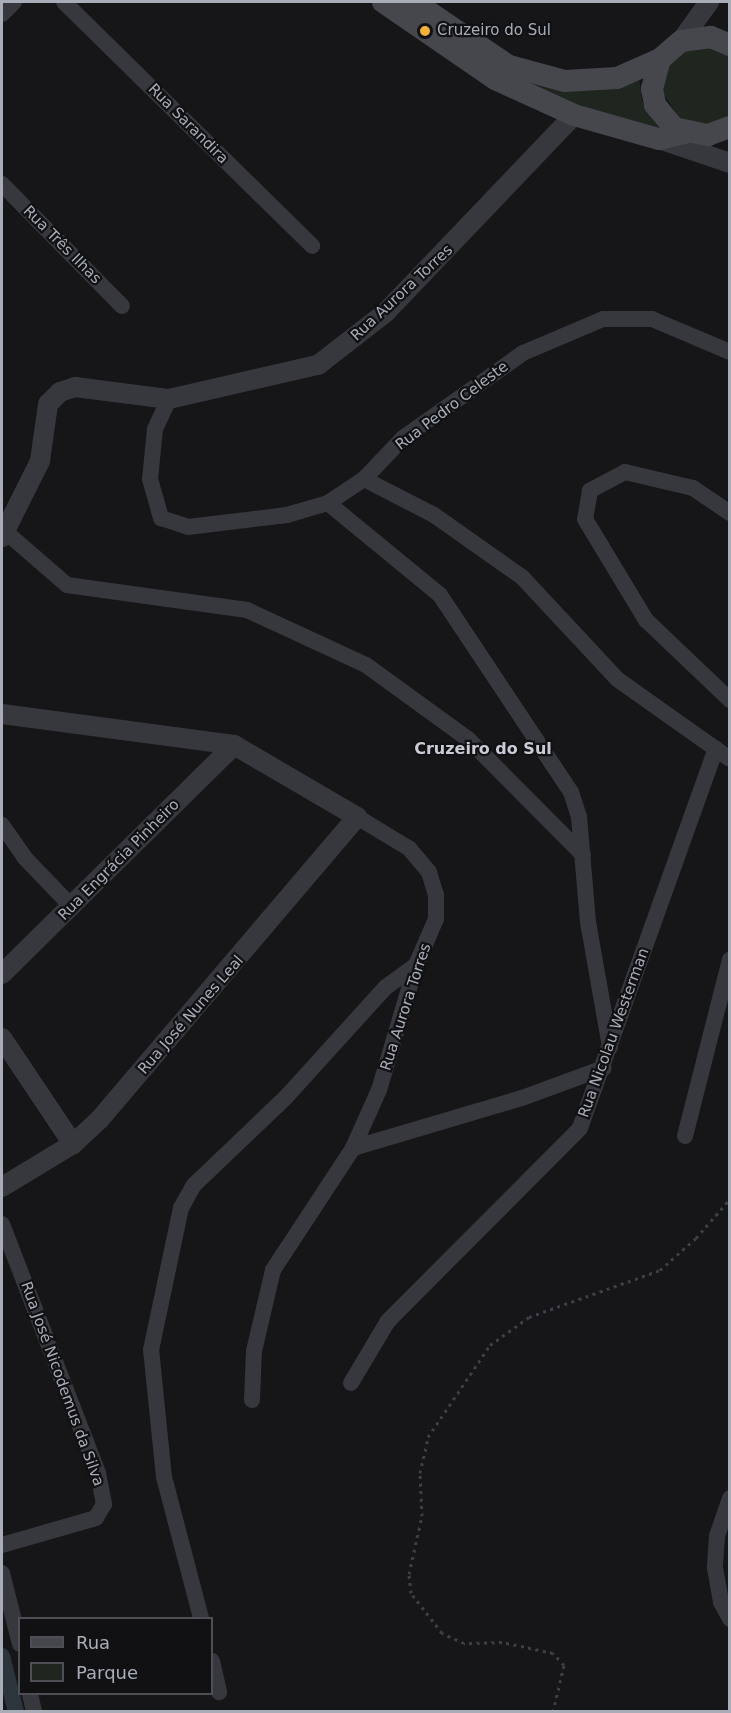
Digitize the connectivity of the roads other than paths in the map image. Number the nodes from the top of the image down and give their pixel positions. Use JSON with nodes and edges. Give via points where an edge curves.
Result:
{"nodes":[{"id":1,"x":14,"y":2,"type":"edge"},
{"id":2,"x":64,"y":2,"type":"edge"},
{"id":3,"x":383,"y":2,"type":"edge"},
{"id":4,"x":414,"y":2,"type":"edge"},
{"id":5,"x":728,"y":2,"type":"edge"},
{"id":6,"x":704,"y":8,"type":"edge"},
{"id":7,"x":2,"y":15,"type":"edge"},
{"id":8,"x":681,"y":41,"type":"junction"},
{"id":9,"x":729,"y":45,"type":"edge"},
{"id":10,"x":660,"y":59,"type":"junction"},
{"id":11,"x":565,"y":81,"type":"junction"},
{"id":12,"x":574,"y":115,"type":"junction"},
{"id":13,"x":729,"y":127,"type":"edge"},
{"id":14,"x":688,"y":134,"type":"junction"},
{"id":15,"x":659,"y":139,"type":"junction"},
{"id":16,"x":724,"y":160,"type":"edge"},
{"id":17,"x":2,"y":184,"type":"edge"},
{"id":18,"x":312,"y":246,"type":"dead end"},
{"id":19,"x":122,"y":306,"type":"dead end"},
{"id":20,"x":729,"y":352,"type":"edge"},
{"id":21,"x":169,"y":399,"type":"junction"},
{"id":22,"x":364,"y":479,"type":"junction"},
{"id":23,"x":328,"y":503,"type":"junction"},
{"id":24,"x":729,"y":513,"type":"edge"},
{"id":25,"x":4,"y":535,"type":"edge"},
{"id":26,"x":729,"y":700,"type":"edge"},
{"id":27,"x":2,"y":714,"type":"edge"},
{"id":28,"x":234,"y":745,"type":"junction"},
{"id":29,"x":723,"y":754,"type":"edge"},
{"id":30,"x":357,"y":817,"type":"junction"},
{"id":31,"x":2,"y":825,"type":"edge"},
{"id":32,"x":583,"y":855,"type":"junction"},
{"id":33,"x":72,"y":907,"type":"junction"},
{"id":34,"x":729,"y":960,"type":"edge"},
{"id":35,"x":416,"y":965,"type":"junction"},
{"id":36,"x":2,"y":974,"type":"edge"},
{"id":37,"x":2,"y":1038,"type":"edge"},
{"id":38,"x":610,"y":1048,"type":"junction"},
{"id":39,"x":604,"y":1068,"type":"junction"},
{"id":40,"x":685,"y":1136,"type":"dead end"},
{"id":41,"x":74,"y":1144,"type":"junction"},
{"id":42,"x":353,"y":1148,"type":"junction"},
{"id":43,"x":2,"y":1187,"type":"edge"},
{"id":44,"x":2,"y":1224,"type":"edge"},
{"id":45,"x":351,"y":1383,"type":"dead end"},
{"id":46,"x":252,"y":1400,"type":"dead end"},
{"id":47,"x":729,"y":1498,"type":"edge"},
{"id":48,"x":2,"y":1545,"type":"edge"},
{"id":49,"x":2,"y":1573,"type":"edge"},
{"id":50,"x":201,"y":1617,"type":"edge"},
{"id":51,"x":729,"y":1619,"type":"edge"},
{"id":52,"x":18,"y":1636,"type":"edge"},
{"id":53,"x":213,"y":1665,"type":"edge"},
{"id":54,"x":219,"y":1692,"type":"dead end"},
{"id":55,"x":30,"y":1695,"type":"edge"},
{"id":56,"x":34,"y":1712,"type":"edge"}],
"edges":[{"from":1,"to":7,"type":"street"},
{"from":2,"to":18,"type":"street","name":"Rua Sarandira"},
{"from":3,"to":12,"type":"main road","via":[[495,79]]},
{"from":4,"to":11,"type":"main road","via":[[509,66]]},
{"from":5,"to":6,"type":"street"},
{"from":6,"to":8,"type":"street"},
{"from":6,"to":11,"type":"main road","via":[[673,38],[632,63]]},
{"from":8,"to":9,"type":"main road","via":[[711,37]]},
{"from":8,"to":10,"type":"main road"},
{"from":10,"to":11,"type":"main road","via":[[617,78]]},
{"from":10,"to":14,"type":"main road","via":[[653,74],[655,105],[663,118]]},
{"from":12,"to":15,"type":"main road"},
{"from":12,"to":21,"type":"street","name":"Rua Aurora Torres","via":[[484,215],[356,339],[318,365]]},
{"from":13,"to":14,"type":"main road"},
{"from":14,"to":15,"type":"main road"},
{"from":14,"to":16,"type":"street"},
{"from":15,"to":16,"type":"street"},
{"from":17,"to":19,"type":"street","name":"Rua Três Ilhas"},
{"from":20,"to":22,"type":"street","name":"Rua Pedro Celeste","via":[[652,319],[603,319],[523,353],[402,438]]},
{"from":21,"to":23,"type":"street","name":"Rua Pedro Celeste","via":[[155,429],[150,479],[161,518],[188,527],[287,515]]},
{"from":21,"to":25,"type":"street","name":"Rua Aurora Torres","via":[[75,387],[60,392],[48,404],[40,461]]},
{"from":22,"to":23,"type":"street","name":"Rua Pedro Celeste"},
{"from":22,"to":29,"type":"street","via":[[434,515],[522,577],[617,679]]},
{"from":23,"to":32,"type":"street","via":[[440,595],[571,792]]},
{"from":24,"to":26,"type":"street","via":[[693,488],[625,472],[590,491],[585,519],[646,620]]},
{"from":25,"to":32,"type":"street","via":[[67,585],[247,610],[366,664],[468,739]]},
{"from":27,"to":28,"type":"street","name":"Rua Aurora Torres"},
{"from":28,"to":30,"type":"street","name":"Rua Aurora Torres"},
{"from":28,"to":33,"type":"street","name":"Rua Engrácia Pinheiro"},
{"from":29,"to":38,"type":"street","name":"Rua Nicolau Westerman"},
{"from":30,"to":35,"type":"street","name":"Rua Aurora Torres","via":[[410,849],[429,872],[436,894],[436,919]]},
{"from":30,"to":41,"type":"street","name":"Rua José Nunes Leal","via":[[255,942]]},
{"from":31,"to":33,"type":"street","via":[[24,857]]},
{"from":32,"to":38,"type":"street","via":[[588,922]]},
{"from":33,"to":36,"type":"street","name":"Rua Engrácia Pinheiro"},
{"from":34,"to":40,"type":"street"},
{"from":35,"to":42,"type":"street","name":"Rua Aurora Torres","via":[[379,1090]]},
{"from":35,"to":50,"type":"street","via":[[386,987],[287,1096],[194,1185],[181,1208],[151,1350],[164,1477]]},
{"from":37,"to":41,"type":"street"},
{"from":38,"to":39,"type":"street","name":"Rua Nicolau Westerman"},
{"from":39,"to":42,"type":"street","via":[[522,1098]]},
{"from":39,"to":45,"type":"street","name":"Rua Nicolau Westerman","via":[[580,1128],[566,1146],[387,1321]]},
{"from":41,"to":43,"type":"street","name":"Rua José Nunes Leal"},
{"from":42,"to":46,"type":"street","name":"Rua Aurora Torres","via":[[273,1270],[254,1351]]},
{"from":44,"to":48,"type":"street","name":"Rua José Nicodemus da Silva","via":[[98,1473],[104,1504],[96,1518]]},
{"from":47,"to":51,"type":"street","via":[[717,1536],[715,1568]]},
{"from":49,"to":52,"type":"street"},
{"from":53,"to":54,"type":"street"},
{"from":55,"to":56,"type":"street"}]}
